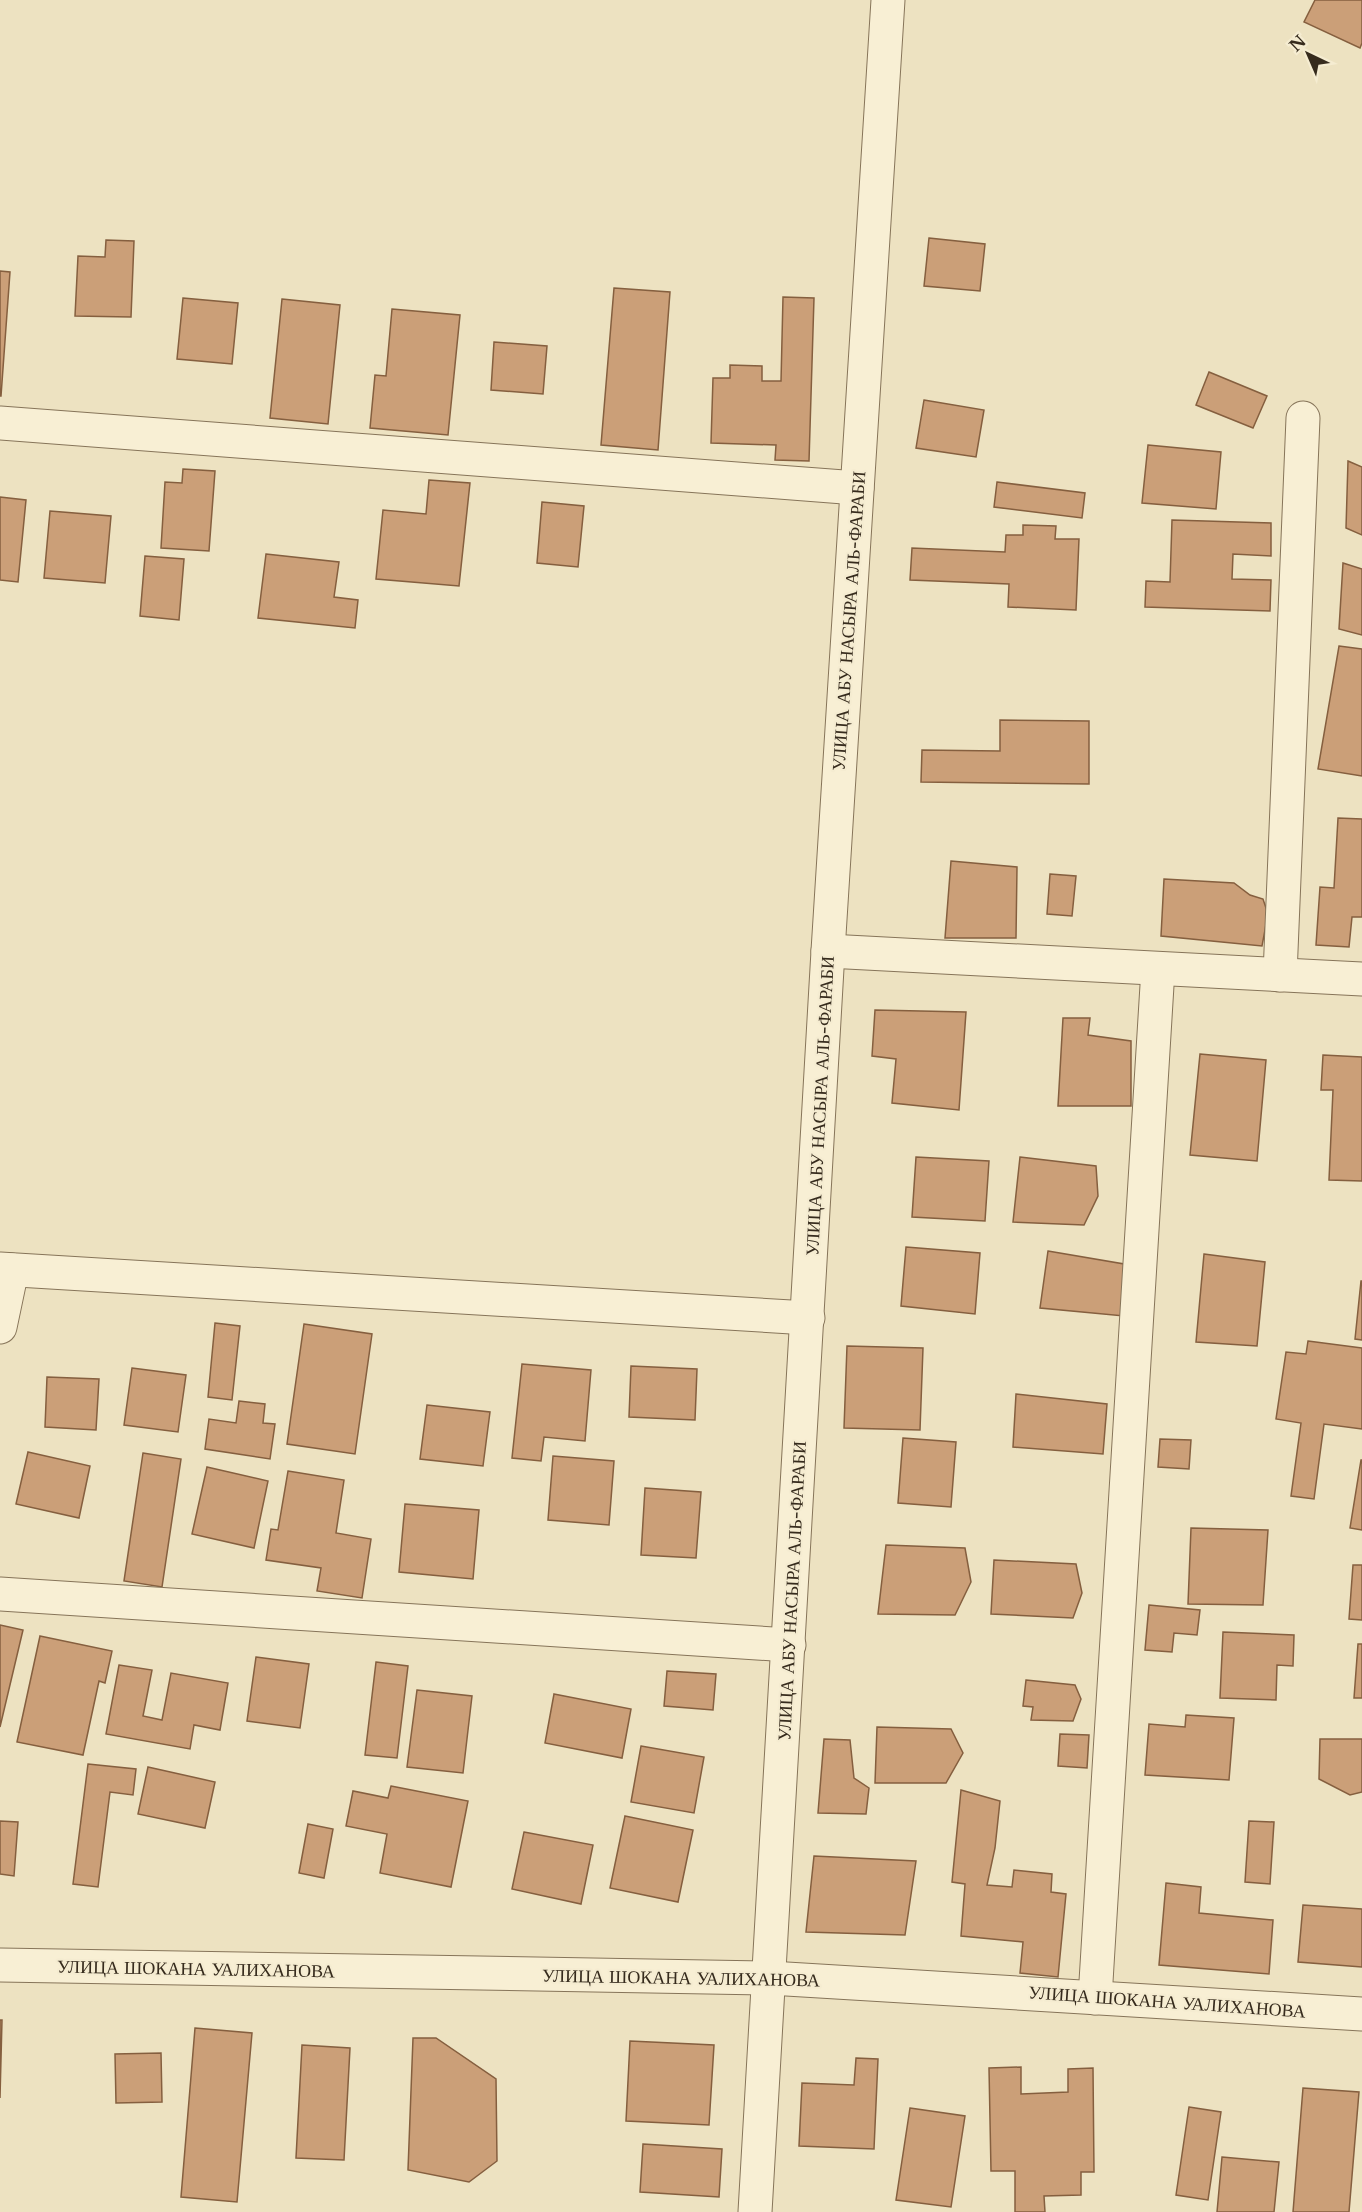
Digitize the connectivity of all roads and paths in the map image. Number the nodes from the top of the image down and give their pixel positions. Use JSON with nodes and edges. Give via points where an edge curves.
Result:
{"nodes":[{"id":1,"x":888,"y":0,"type":"edge"},
{"id":2,"x":1303,"y":418,"type":"dead end"},
{"id":3,"x":0,"y":423,"type":"edge"},
{"id":4,"x":857,"y":488,"type":"junction"},
{"id":5,"x":828,"y":951,"type":"junction"},
{"id":6,"x":1158,"y":969,"type":"junction"},
{"id":7,"x":1280,"y":975,"type":"junction"},
{"id":8,"x":1362,"y":979,"type":"edge"},
{"id":9,"x":6,"y":1269,"type":"edge"},
{"id":10,"x":808,"y":1318,"type":"junction"},
{"id":11,"x":0,"y":1327,"type":"edge"},
{"id":12,"x":0,"y":1594,"type":"edge"},
{"id":13,"x":789,"y":1645,"type":"junction"},
{"id":14,"x":0,"y":1965,"type":"edge"},
{"id":15,"x":770,"y":1978,"type":"junction"},
{"id":16,"x":1095,"y":1998,"type":"junction"},
{"id":17,"x":1362,"y":2014,"type":"edge"},
{"id":18,"x":755,"y":2212,"type":"edge"}],
"edges":[{"from":1,"to":4,"type":"street","name":"УЛИЦА АБУ НАСЫРА АЛЬ-ФАРАБИ"},
{"from":2,"to":7,"type":"street"},
{"from":3,"to":4,"type":"street"},
{"from":4,"to":5,"type":"street","name":"УЛИЦА АБУ НАСЫРА АЛЬ-ФАРАБИ"},
{"from":5,"to":6,"type":"street"},
{"from":5,"to":10,"type":"street","name":"УЛИЦА АБУ НАСЫРА АЛЬ-ФАРАБИ"},
{"from":6,"to":7,"type":"street"},
{"from":6,"to":16,"type":"street"},
{"from":7,"to":8,"type":"street"},
{"from":9,"to":10,"type":"street"},
{"from":9,"to":11,"type":"street"},
{"from":10,"to":13,"type":"street","name":"УЛИЦА АБУ НАСЫРА АЛЬ-ФАРАБИ"},
{"from":12,"to":13,"type":"street"},
{"from":13,"to":15,"type":"street","name":"УЛИЦА АБУ НАСЫРА АЛЬ-ФАРАБИ"},
{"from":14,"to":15,"type":"street","name":"УЛИЦА ШОКАНА УАЛИХАНОВА"},
{"from":15,"to":16,"type":"street","name":"УЛИЦА ШОКАНА УАЛИХАНОВА"},
{"from":15,"to":18,"type":"street","name":"УЛИЦА АБУ НАСЫРА АЛЬ-ФАРАБИ"},
{"from":16,"to":17,"type":"street","name":"УЛИЦА ШОКАНА УАЛИХАНОВА"}]}
